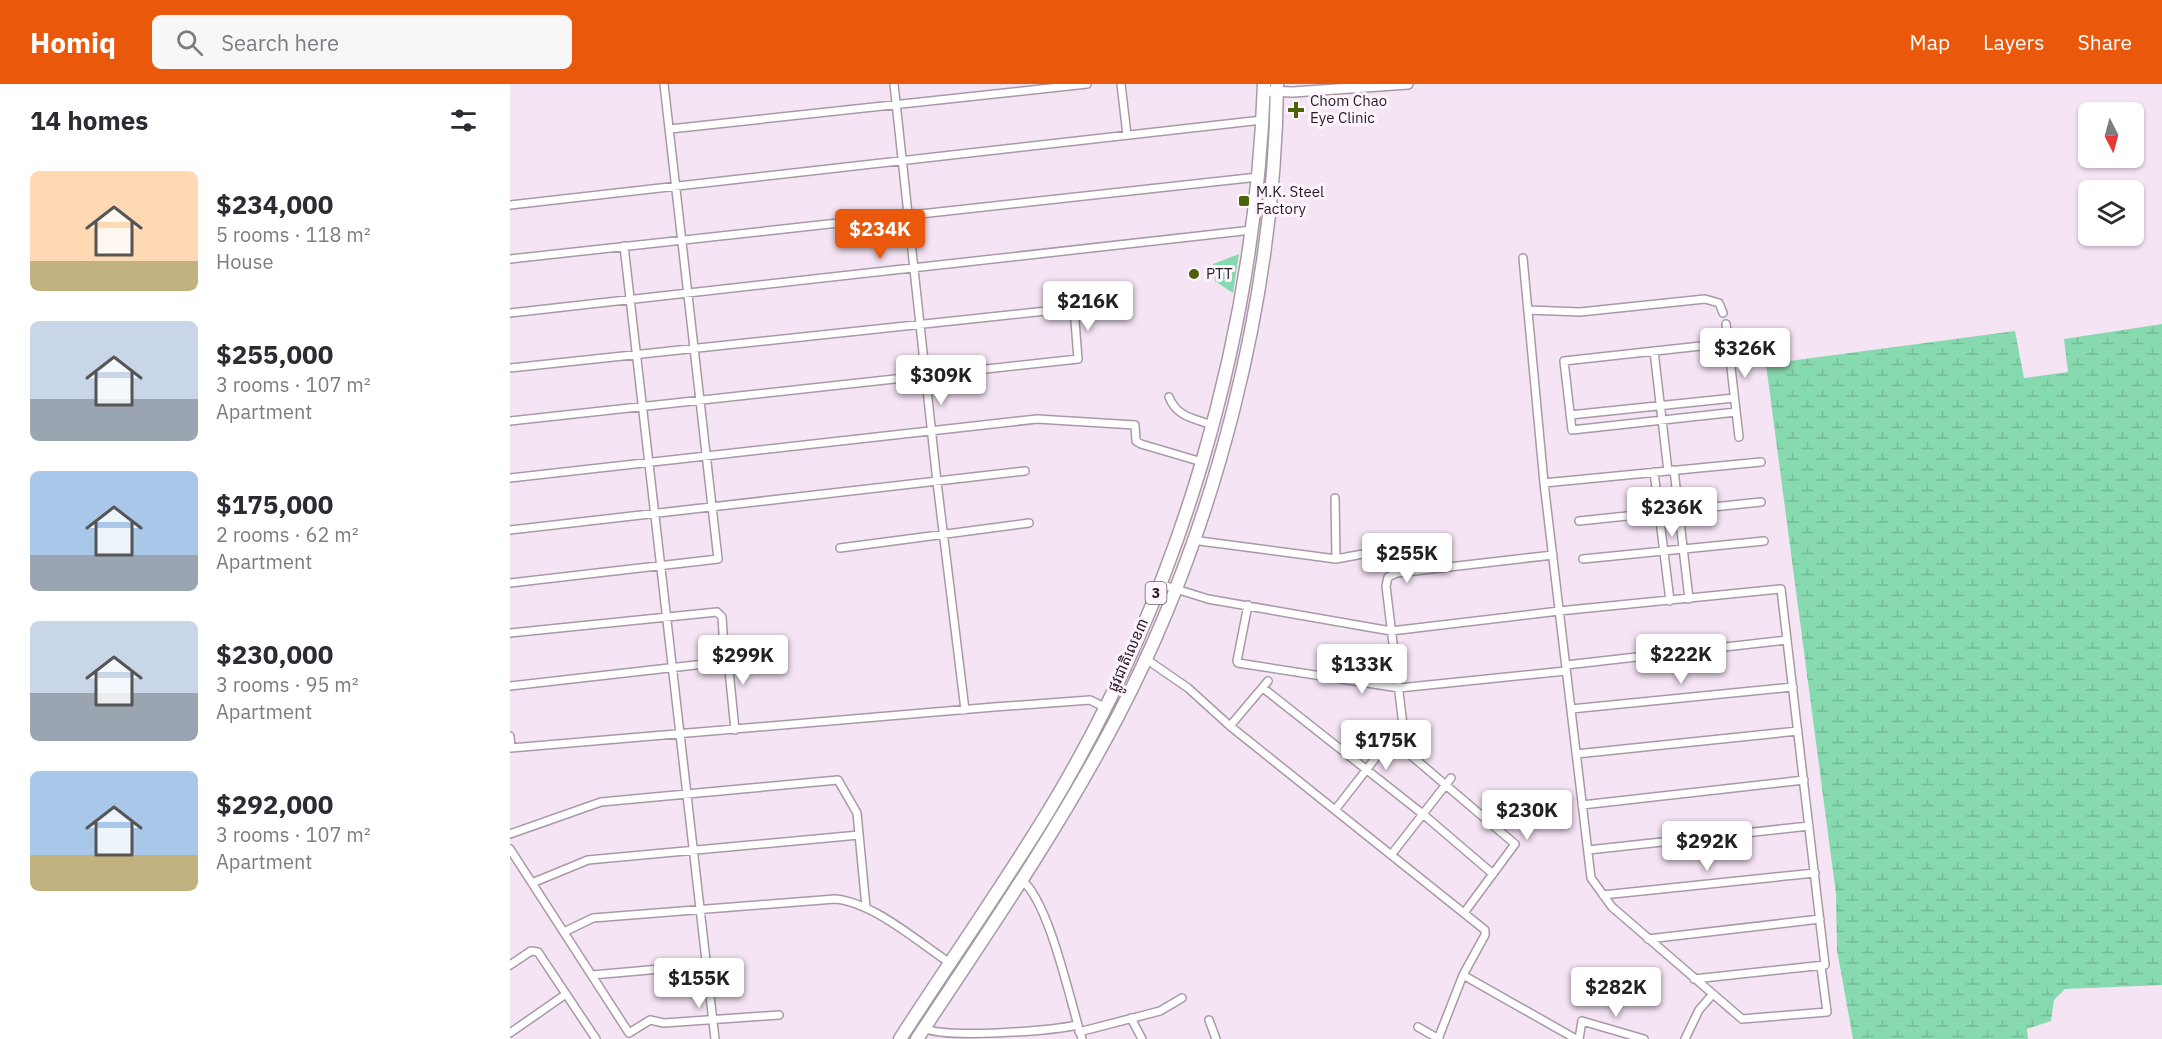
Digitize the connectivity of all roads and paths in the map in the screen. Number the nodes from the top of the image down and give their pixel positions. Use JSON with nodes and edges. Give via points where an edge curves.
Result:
{"nodes":[{"id":1,"x":664,"y":84,"type":"edge"},
{"id":2,"x":894,"y":84,"type":"edge"},
{"id":3,"x":1087,"y":84,"type":"edge"},
{"id":4,"x":1122,"y":84,"type":"edge"},
{"id":5,"x":1408,"y":84,"type":"edge"},
{"id":6,"x":1263,"y":87,"type":"edge"},
{"id":7,"x":1277,"y":88,"type":"edge"},
{"id":8,"x":896,"y":105,"type":"junction"},
{"id":9,"x":1262,"y":120,"type":"junction"},
{"id":10,"x":670,"y":129,"type":"junction"},
{"id":11,"x":1127,"y":135,"type":"junction"},
{"id":12,"x":902,"y":161,"type":"junction"},
{"id":13,"x":1258,"y":177,"type":"junction"},
{"id":14,"x":676,"y":186,"type":"junction"},
{"id":15,"x":510,"y":205,"type":"edge"},
{"id":16,"x":908,"y":214,"type":"junction"},
{"id":17,"x":1252,"y":230,"type":"junction"},
{"id":18,"x":681,"y":240,"type":"junction"},
{"id":19,"x":624,"y":246,"type":"junction"},
{"id":20,"x":1522,"y":258,"type":"dead end"},
{"id":21,"x":510,"y":259,"type":"edge"},
{"id":22,"x":914,"y":269,"type":"junction"},
{"id":23,"x":687,"y":292,"type":"junction"},
{"id":24,"x":630,"y":299,"type":"junction"},
{"id":25,"x":1528,"y":310,"type":"junction"},
{"id":26,"x":510,"y":313,"type":"edge"},
{"id":27,"x":1723,"y":313,"type":"dead end"},
{"id":28,"x":1726,"y":324,"type":"dead end"},
{"id":29,"x":919,"y":325,"type":"junction"},
{"id":30,"x":1728,"y":342,"type":"junction"},
{"id":31,"x":694,"y":349,"type":"junction"},
{"id":32,"x":1654,"y":351,"type":"junction"},
{"id":33,"x":636,"y":355,"type":"junction"},
{"id":34,"x":510,"y":368,"type":"edge"},
{"id":35,"x":925,"y":376,"type":"junction"},
{"id":36,"x":1169,"y":397,"type":"dead end"},
{"id":37,"x":1734,"y":398,"type":"junction"},
{"id":38,"x":700,"y":401,"type":"junction"},
{"id":39,"x":1660,"y":406,"type":"junction"},
{"id":40,"x":642,"y":407,"type":"junction"},
{"id":41,"x":1736,"y":412,"type":"junction"},
{"id":42,"x":1570,"y":416,"type":"junction"},
{"id":43,"x":1662,"y":420,"type":"junction"},
{"id":44,"x":510,"y":421,"type":"edge"},
{"id":45,"x":1212,"y":424,"type":"junction"},
{"id":46,"x":931,"y":429,"type":"junction"},
{"id":47,"x":1739,"y":437,"type":"dead end"},
{"id":48,"x":706,"y":456,"type":"junction"},
{"id":49,"x":1202,"y":462,"type":"junction"},
{"id":50,"x":1761,"y":462,"type":"dead end"},
{"id":51,"x":649,"y":463,"type":"junction"},
{"id":52,"x":1025,"y":471,"type":"dead end"},
{"id":53,"x":1671,"y":471,"type":"junction"},
{"id":54,"x":1654,"y":472,"type":"junction"},
{"id":55,"x":510,"y":478,"type":"edge"},
{"id":56,"x":936,"y":482,"type":"junction"},
{"id":57,"x":1544,"y":483,"type":"junction"},
{"id":58,"x":1335,"y":498,"type":"dead end"},
{"id":59,"x":1761,"y":502,"type":"dead end"},
{"id":60,"x":712,"y":508,"type":"junction"},
{"id":61,"x":1679,"y":511,"type":"junction"},
{"id":62,"x":1659,"y":513,"type":"junction"},
{"id":63,"x":655,"y":514,"type":"junction"},
{"id":64,"x":1579,"y":521,"type":"dead end"},
{"id":65,"x":1029,"y":523,"type":"dead end"},
{"id":66,"x":510,"y":530,"type":"edge"},
{"id":67,"x":943,"y":535,"type":"junction"},
{"id":68,"x":1192,"y":540,"type":"junction"},
{"id":69,"x":1764,"y":541,"type":"dead end"},
{"id":70,"x":840,"y":548,"type":"dead end"},
{"id":71,"x":1395,"y":548,"type":"dead end"},
{"id":72,"x":1683,"y":549,"type":"junction"},
{"id":73,"x":1664,"y":551,"type":"junction"},
{"id":74,"x":1553,"y":555,"type":"junction"},
{"id":75,"x":1336,"y":559,"type":"junction"},
{"id":76,"x":1583,"y":559,"type":"dead end"},
{"id":77,"x":661,"y":566,"type":"junction"},
{"id":78,"x":510,"y":583,"type":"edge"},
{"id":79,"x":1160,"y":584,"type":"junction"},
{"id":80,"x":1174,"y":589,"type":"junction"},
{"id":81,"x":1689,"y":599,"type":"junction"},
{"id":82,"x":1670,"y":601,"type":"junction"},
{"id":83,"x":1248,"y":605,"type":"junction"},
{"id":84,"x":1559,"y":611,"type":"junction"},
{"id":85,"x":666,"y":618,"type":"junction"},
{"id":86,"x":1391,"y":632,"type":"junction"},
{"id":87,"x":510,"y":633,"type":"edge"},
{"id":88,"x":1787,"y":640,"type":"junction"},
{"id":89,"x":1146,"y":658,"type":"junction"},
{"id":90,"x":725,"y":663,"type":"junction"},
{"id":91,"x":672,"y":668,"type":"junction"},
{"id":92,"x":1566,"y":668,"type":"junction"},
{"id":93,"x":1268,"y":681,"type":"dead end"},
{"id":94,"x":510,"y":686,"type":"edge"},
{"id":95,"x":1793,"y":687,"type":"junction"},
{"id":96,"x":1263,"y":688,"type":"junction"},
{"id":97,"x":1399,"y":688,"type":"junction"},
{"id":98,"x":1104,"y":707,"type":"junction"},
{"id":99,"x":1571,"y":709,"type":"junction"},
{"id":100,"x":965,"y":710,"type":"junction"},
{"id":101,"x":1403,"y":725,"type":"dead end"},
{"id":102,"x":1230,"y":726,"type":"junction"},
{"id":103,"x":735,"y":730,"type":"junction"},
{"id":104,"x":1798,"y":731,"type":"junction"},
{"id":105,"x":680,"y":735,"type":"junction"},
{"id":106,"x":510,"y":736,"type":"edge"},
{"id":107,"x":1576,"y":754,"type":"junction"},
{"id":108,"x":1366,"y":771,"type":"junction"},
{"id":109,"x":1451,"y":778,"type":"dead end"},
{"id":110,"x":1804,"y":780,"type":"junction"},
{"id":111,"x":1446,"y":786,"type":"junction"},
{"id":112,"x":687,"y":794,"type":"junction"},
{"id":113,"x":1582,"y":805,"type":"junction"},
{"id":114,"x":1335,"y":810,"type":"junction"},
{"id":115,"x":1424,"y":815,"type":"junction"},
{"id":116,"x":1809,"y":826,"type":"junction"},
{"id":117,"x":510,"y":834,"type":"edge"},
{"id":118,"x":859,"y":834,"type":"junction"},
{"id":119,"x":510,"y":849,"type":"edge"},
{"id":120,"x":693,"y":850,"type":"junction"},
{"id":121,"x":1587,"y":850,"type":"junction"},
{"id":122,"x":1391,"y":855,"type":"junction"},
{"id":123,"x":1815,"y":873,"type":"junction"},
{"id":124,"x":1493,"y":874,"type":"junction"},
{"id":125,"x":1022,"y":880,"type":"junction"},
{"id":126,"x":532,"y":883,"type":"junction"},
{"id":127,"x":1603,"y":895,"type":"junction"},
{"id":128,"x":866,"y":907,"type":"junction"},
{"id":129,"x":700,"y":910,"type":"junction"},
{"id":130,"x":1464,"y":913,"type":"junction"},
{"id":131,"x":1820,"y":919,"type":"junction"},
{"id":132,"x":564,"y":932,"type":"junction"},
{"id":133,"x":1648,"y":939,"type":"junction"},
{"id":134,"x":950,"y":963,"type":"junction"},
{"id":135,"x":510,"y":964,"type":"edge"},
{"id":136,"x":706,"y":965,"type":"junction"},
{"id":137,"x":1821,"y":966,"type":"junction"},
{"id":138,"x":592,"y":975,"type":"junction"},
{"id":139,"x":1462,"y":975,"type":"junction"},
{"id":140,"x":1694,"y":979,"type":"junction"},
{"id":141,"x":566,"y":994,"type":"junction"},
{"id":142,"x":1712,"y":995,"type":"junction"},
{"id":143,"x":1182,"y":998,"type":"dead end"},
{"id":144,"x":779,"y":1015,"type":"dead end"},
{"id":145,"x":1131,"y":1018,"type":"junction"},
{"id":146,"x":713,"y":1020,"type":"junction"},
{"id":147,"x":1209,"y":1020,"type":"dead end"},
{"id":148,"x":1418,"y":1027,"type":"dead end"},
{"id":149,"x":1079,"y":1032,"type":"edge"},
{"id":150,"x":510,"y":1033,"type":"edge"},
{"id":151,"x":920,"y":1034,"type":"edge"},
{"id":152,"x":958,"y":1037,"type":"edge"},
{"id":153,"x":596,"y":1039,"type":"edge"},
{"id":154,"x":715,"y":1039,"type":"edge"},
{"id":155,"x":900,"y":1039,"type":"edge"},
{"id":156,"x":1142,"y":1039,"type":"edge"},
{"id":157,"x":1216,"y":1039,"type":"edge"},
{"id":158,"x":1438,"y":1039,"type":"edge"},
{"id":159,"x":1578,"y":1039,"type":"edge"},
{"id":160,"x":1644,"y":1039,"type":"edge"},
{"id":161,"x":1685,"y":1039,"type":"edge"}],
"edges":[{"from":1,"to":10,"type":"street"},
{"from":2,"to":8,"type":"street"},
{"from":3,"to":8,"type":"street"},
{"from":4,"to":11,"type":"street"},
{"from":5,"to":7,"type":"street"},
{"from":6,"to":7,"type":"street"},
{"from":6,"to":9,"type":"highway","name":"ផ្លូវជាតិលេខ៣","number":"3"},
{"from":7,"to":68,"type":"highway","name":"ផ្លូវជាតិលេខ៣","number":"3","via":[[1268,216],[1251,322],[1227,429]]},
{"from":8,"to":10,"type":"street"},
{"from":8,"to":12,"type":"street"},
{"from":9,"to":11,"type":"street"},
{"from":9,"to":13,"type":"highway","name":"ផ្លូវជាតិលេខ៣","number":"3"},
{"from":10,"to":14,"type":"street"},
{"from":11,"to":12,"type":"street"},
{"from":12,"to":14,"type":"street"},
{"from":12,"to":16,"type":"street"},
{"from":13,"to":16,"type":"street"},
{"from":13,"to":17,"type":"highway","name":"ផ្លូវជាតិលេខ៣","number":"3"},
{"from":14,"to":15,"type":"street"},
{"from":14,"to":18,"type":"street"},
{"from":16,"to":18,"type":"street"},
{"from":16,"to":22,"type":"street"},
{"from":17,"to":22,"type":"street"},
{"from":17,"to":45,"type":"highway","name":"ផ្លូវជាតិលេខ៣","number":"3","via":[[1239,314]]},
{"from":18,"to":19,"type":"street"},
{"from":18,"to":23,"type":"street"},
{"from":19,"to":21,"type":"street"},
{"from":19,"to":24,"type":"street"},
{"from":20,"to":25,"type":"street"},
{"from":22,"to":23,"type":"street"},
{"from":22,"to":29,"type":"street"},
{"from":23,"to":24,"type":"street"},
{"from":23,"to":31,"type":"street"},
{"from":24,"to":26,"type":"street"},
{"from":24,"to":33,"type":"street"},
{"from":25,"to":27,"type":"street","via":[[1580,312],[1705,299],[1719,303]]},
{"from":25,"to":57,"type":"street"},
{"from":28,"to":30,"type":"street"},
{"from":29,"to":31,"type":"street"},
{"from":29,"to":35,"type":"street"},
{"from":29,"to":35,"type":"street","via":[[1074,308],[1078,358]]},
{"from":30,"to":32,"type":"street"},
{"from":30,"to":37,"type":"street"},
{"from":31,"to":33,"type":"street"},
{"from":31,"to":38,"type":"street"},
{"from":32,"to":39,"type":"street"},
{"from":32,"to":42,"type":"street","via":[[1564,361]]},
{"from":33,"to":34,"type":"street"},
{"from":33,"to":40,"type":"street"},
{"from":35,"to":38,"type":"street"},
{"from":35,"to":46,"type":"street"},
{"from":36,"to":45,"type":"street","via":[[1180,415]]},
{"from":37,"to":39,"type":"street"},
{"from":37,"to":41,"type":"street"},
{"from":38,"to":40,"type":"street"},
{"from":38,"to":48,"type":"street"},
{"from":39,"to":42,"type":"street"},
{"from":39,"to":43,"type":"street"},
{"from":40,"to":44,"type":"street"},
{"from":40,"to":51,"type":"street"},
{"from":41,"to":43,"type":"street"},
{"from":41,"to":47,"type":"street"},
{"from":42,"to":43,"type":"street","via":[[1572,430]]},
{"from":43,"to":53,"type":"street"},
{"from":45,"to":49,"type":"highway","name":"ផ្លូវជាតិលេខ៣","number":"3"},
{"from":46,"to":48,"type":"street"},
{"from":46,"to":49,"type":"street","via":[[1037,419],[1135,425],[1136,441],[1141,444]]},
{"from":46,"to":56,"type":"street"},
{"from":48,"to":51,"type":"street"},
{"from":48,"to":60,"type":"street"},
{"from":49,"to":79,"type":"highway","name":"ផ្លូវជាតិលេខ៣","number":"3"},
{"from":50,"to":53,"type":"street"},
{"from":51,"to":55,"type":"street"},
{"from":51,"to":63,"type":"street"},
{"from":52,"to":56,"type":"street"},
{"from":53,"to":54,"type":"street"},
{"from":53,"to":61,"type":"street"},
{"from":54,"to":57,"type":"street"},
{"from":54,"to":62,"type":"street"},
{"from":56,"to":60,"type":"street"},
{"from":56,"to":67,"type":"street"},
{"from":57,"to":74,"type":"street"},
{"from":58,"to":75,"type":"street"},
{"from":59,"to":61,"type":"street"},
{"from":60,"to":63,"type":"street"},
{"from":60,"to":77,"type":"street","via":[[718,559]]},
{"from":61,"to":62,"type":"street"},
{"from":61,"to":72,"type":"street"},
{"from":62,"to":64,"type":"street"},
{"from":62,"to":73,"type":"street"},
{"from":63,"to":66,"type":"street"},
{"from":63,"to":77,"type":"street"},
{"from":65,"to":67,"type":"street"},
{"from":67,"to":70,"type":"street"},
{"from":67,"to":100,"type":"street"},
{"from":68,"to":75,"type":"street"},
{"from":68,"to":80,"type":"highway","name":"ផ្លូវជាតិលេខ៣","number":"3"},
{"from":69,"to":72,"type":"street"},
{"from":71,"to":75,"type":"street"},
{"from":72,"to":73,"type":"street"},
{"from":72,"to":81,"type":"street"},
{"from":73,"to":76,"type":"street"},
{"from":73,"to":82,"type":"street"},
{"from":74,"to":84,"type":"street"},
{"from":74,"to":86,"type":"street","via":[[1396,573],[1388,577],[1386,586]]},
{"from":77,"to":78,"type":"street"},
{"from":77,"to":85,"type":"street"},
{"from":79,"to":80,"type":"street"},
{"from":79,"to":98,"type":"highway","name":"ផ្លូវជាតិលេខ៣","number":"3"},
{"from":80,"to":83,"type":"street"},
{"from":80,"to":89,"type":"highway","name":"ផ្លូវជាតិលេខ៣","number":"3"},
{"from":81,"to":82,"type":"street"},
{"from":81,"to":88,"type":"street","via":[[1781,589]]},
{"from":82,"to":84,"type":"street"},
{"from":83,"to":86,"type":"street"},
{"from":83,"to":97,"type":"street","via":[[1238,663]]},
{"from":84,"to":86,"type":"street"},
{"from":84,"to":92,"type":"street"},
{"from":85,"to":87,"type":"street"},
{"from":85,"to":90,"type":"street","via":[[721,614]]},
{"from":85,"to":91,"type":"street"},
{"from":86,"to":97,"type":"street"},
{"from":88,"to":92,"type":"street"},
{"from":88,"to":95,"type":"street"},
{"from":89,"to":102,"type":"street","via":[[1188,688]]},
{"from":89,"to":125,"type":"highway","name":"ផ្លូវជាតិលេខ៣","number":"3","via":[[1066,810]]},
{"from":90,"to":91,"type":"street"},
{"from":90,"to":103,"type":"street"},
{"from":91,"to":94,"type":"street"},
{"from":91,"to":105,"type":"street"},
{"from":92,"to":97,"type":"street"},
{"from":92,"to":99,"type":"street"},
{"from":93,"to":96,"type":"street"},
{"from":95,"to":99,"type":"street"},
{"from":95,"to":104,"type":"street"},
{"from":96,"to":102,"type":"street"},
{"from":96,"to":108,"type":"street"},
{"from":97,"to":101,"type":"street"},
{"from":98,"to":100,"type":"street","via":[[1090,700]]},
{"from":98,"to":134,"type":"highway","name":"ផ្លូវជាតិលេខ៣","number":"3","via":[[1046,814]]},
{"from":99,"to":107,"type":"street"},
{"from":100,"to":103,"type":"street"},
{"from":102,"to":114,"type":"street"},
{"from":103,"to":105,"type":"street"},
{"from":104,"to":107,"type":"street"},
{"from":104,"to":110,"type":"street"},
{"from":105,"to":106,"type":"street","via":[[512,748]]},
{"from":105,"to":112,"type":"street"},
{"from":107,"to":113,"type":"street"},
{"from":108,"to":111,"type":"street","via":[[1391,740]]},
{"from":108,"to":114,"type":"street"},
{"from":108,"to":115,"type":"street"},
{"from":109,"to":111,"type":"street"},
{"from":110,"to":113,"type":"street"},
{"from":110,"to":116,"type":"street"},
{"from":111,"to":115,"type":"street"},
{"from":111,"to":124,"type":"street","via":[[1515,844]]},
{"from":112,"to":117,"type":"street","via":[[601,802]]},
{"from":112,"to":118,"type":"street","via":[[838,780],[857,813]]},
{"from":112,"to":120,"type":"street"},
{"from":113,"to":121,"type":"street"},
{"from":114,"to":122,"type":"street"},
{"from":115,"to":122,"type":"street"},
{"from":115,"to":124,"type":"street"},
{"from":116,"to":121,"type":"street"},
{"from":116,"to":123,"type":"street"},
{"from":118,"to":120,"type":"street"},
{"from":118,"to":128,"type":"street"},
{"from":119,"to":126,"type":"street"},
{"from":120,"to":126,"type":"street","via":[[588,860]]},
{"from":120,"to":129,"type":"street"},
{"from":121,"to":127,"type":"street","via":[[1591,878]]},
{"from":122,"to":130,"type":"street"},
{"from":123,"to":127,"type":"street"},
{"from":123,"to":131,"type":"street"},
{"from":124,"to":130,"type":"street"},
{"from":125,"to":149,"type":"street","via":[[1031,888],[1046,921]]},
{"from":125,"to":151,"type":"highway","name":"ផ្លូវជាតិលេខ៣","number":"3"},
{"from":126,"to":132,"type":"street"},
{"from":127,"to":133,"type":"street"},
{"from":128,"to":129,"type":"street","via":[[847,900],[823,899]]},
{"from":128,"to":134,"type":"street"},
{"from":129,"to":132,"type":"street","via":[[593,918]]},
{"from":129,"to":136,"type":"street"},
{"from":130,"to":139,"type":"street","via":[[1486,933]]},
{"from":131,"to":133,"type":"street"},
{"from":131,"to":137,"type":"street","via":[[1825,965]]},
{"from":132,"to":138,"type":"street"},
{"from":133,"to":140,"type":"street"},
{"from":134,"to":155,"type":"highway","name":"ផ្លូវជាតិលេខ៣","number":"3"},
{"from":135,"to":141,"type":"street","via":[[536,951]]},
{"from":136,"to":138,"type":"street"},
{"from":136,"to":146,"type":"street"},
{"from":137,"to":140,"type":"street"},
{"from":137,"to":142,"type":"street","via":[[1827,1012],[1744,1020]]},
{"from":138,"to":146,"type":"street","via":[[629,1033],[650,1020]]},
{"from":139,"to":158,"type":"street"},
{"from":139,"to":159,"type":"street"},
{"from":140,"to":142,"type":"street"},
{"from":141,"to":150,"type":"street"},
{"from":141,"to":153,"type":"street"},
{"from":142,"to":161,"type":"street","via":[[1699,1010]]},
{"from":143,"to":145,"type":"street","via":[[1160,1011]]},
{"from":144,"to":146,"type":"street"},
{"from":145,"to":149,"type":"street"},
{"from":145,"to":156,"type":"street"},
{"from":146,"to":154,"type":"street"},
{"from":147,"to":157,"type":"street"},
{"from":148,"to":158,"type":"street"},
{"from":149,"to":152,"type":"street","via":[[1060,1029]]},
{"from":151,"to":152,"type":"street"},
{"from":159,"to":160,"type":"street","via":[[1582,1021]]}]}
